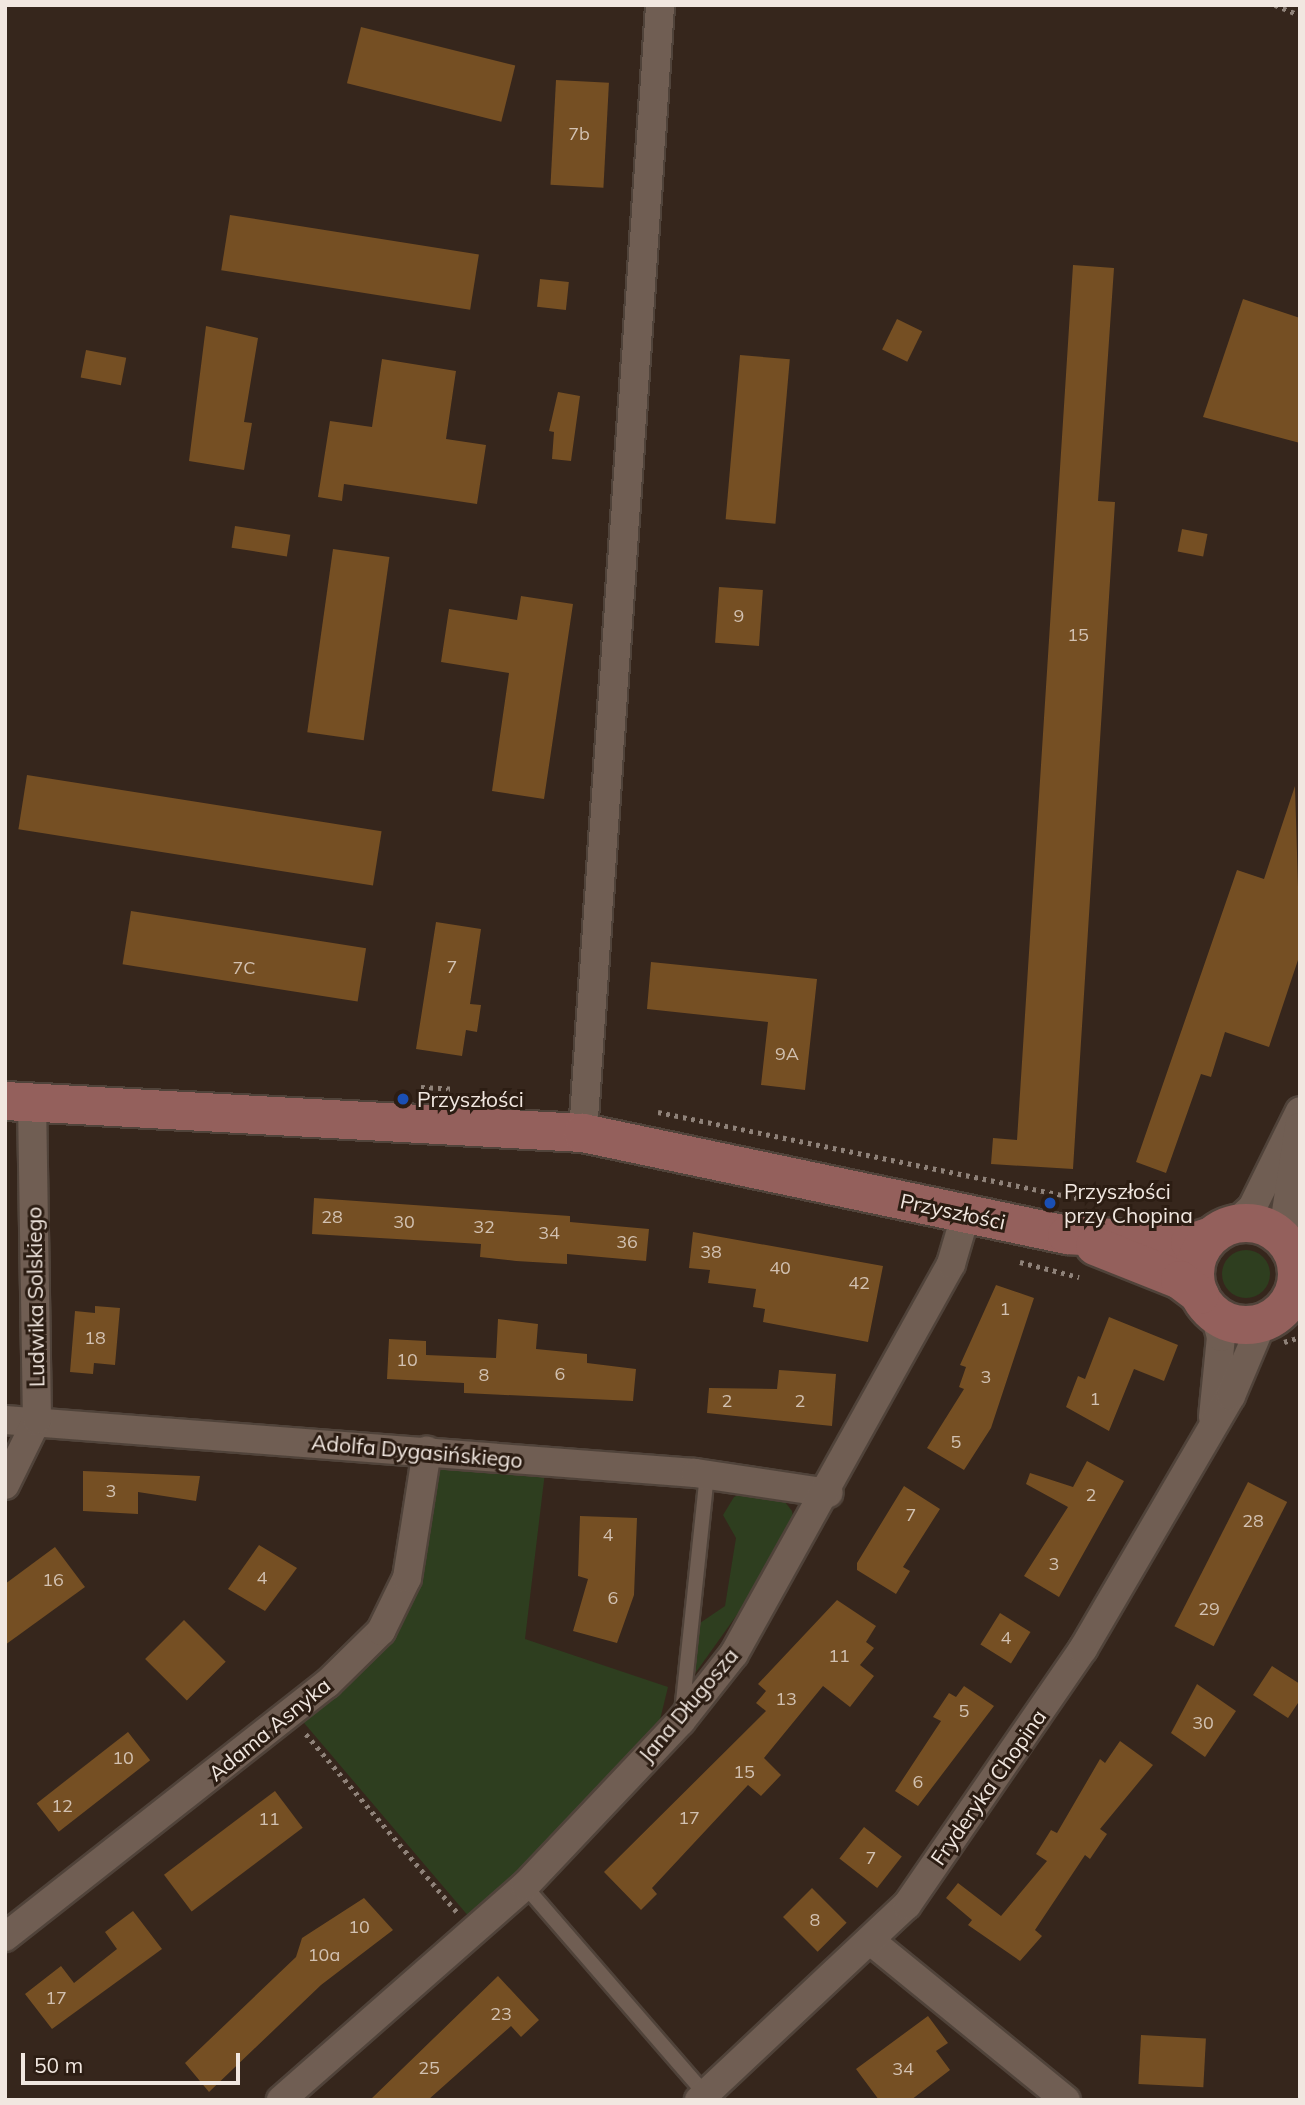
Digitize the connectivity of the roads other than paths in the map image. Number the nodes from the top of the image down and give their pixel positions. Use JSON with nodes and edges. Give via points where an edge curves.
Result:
{"nodes":[{"id":1,"x":660,"y":5,"type":"edge"},
{"id":2,"x":19,"y":1101,"type":"edge"},
{"id":3,"x":1300,"y":1111,"type":"edge"},
{"id":4,"x":1300,"y":1120,"type":"edge"},
{"id":5,"x":583,"y":1133,"type":"junction"},
{"id":6,"x":966,"y":1213,"type":"junction"},
{"id":7,"x":1221,"y":1231,"type":"junction"},
{"id":8,"x":1067,"y":1235,"type":"junction"},
{"id":9,"x":1292,"y":1249,"type":"edge"},
{"id":10,"x":1207,"y":1304,"type":"junction"},
{"id":11,"x":1279,"y":1316,"type":"edge"},
{"id":12,"x":5,"y":1420,"type":"edge"},
{"id":13,"x":37,"y":1420,"type":"junction"},
{"id":14,"x":1213,"y":1423,"type":"junction"},
{"id":15,"x":427,"y":1451,"type":"junction"},
{"id":16,"x":706,"y":1475,"type":"junction"},
{"id":17,"x":5,"y":1485,"type":"edge"},
{"id":18,"x":829,"y":1493,"type":"junction"},
{"id":19,"x":681,"y":1721,"type":"junction"},
{"id":20,"x":525,"y":1886,"type":"junction"},
{"id":21,"x":5,"y":1937,"type":"edge"},
{"id":22,"x":872,"y":1942,"type":"junction"},
{"id":23,"x":702,"y":2097,"type":"edge"},
{"id":24,"x":281,"y":2100,"type":"edge"},
{"id":25,"x":1066,"y":2100,"type":"edge"}],
"edges":[{"from":1,"to":5,"type":"street"},
{"from":2,"to":5,"type":"street","name":"Przyszłości"},
{"from":2,"to":13,"type":"street","name":"Ludwika Solskiego"},
{"from":3,"to":7,"type":"street","via":[[1252,1208]]},
{"from":4,"to":9,"type":"street"},
{"from":5,"to":6,"type":"street","name":"Przyszłości"},
{"from":6,"to":8,"type":"street","name":"Przyszłości"},
{"from":6,"to":18,"type":"street","name":"Jana Długosza","via":[[951,1264]]},
{"from":7,"to":8,"type":"street","name":"Przyszłości","via":[[1190,1243]]},
{"from":7,"to":9,"type":"street","via":[[1251,1223]]},
{"from":7,"to":10,"type":"street","via":[[1195,1271]]},
{"from":8,"to":10,"type":"street","name":"Przyszłości","via":[[1180,1280]]},
{"from":9,"to":11,"type":"street","via":[[1297,1279]]},
{"from":10,"to":11,"type":"street","via":[[1245,1326]]},
{"from":10,"to":14,"type":"street","name":"Fryderyka Chopina","via":[[1221,1337]]},
{"from":11,"to":14,"type":"street","name":"Fryderyka Chopina"},
{"from":12,"to":13,"type":"street","name":"Adolfa Dygasińskiego"},
{"from":13,"to":15,"type":"street","name":"Adolfa Dygasińskiego"},
{"from":13,"to":17,"type":"street","name":"Ludwika Solskiego"},
{"from":14,"to":22,"type":"street","name":"Fryderyka Chopina","via":[[1083,1649],[906,1905]]},
{"from":15,"to":16,"type":"street","name":"Adolfa Dygasińskiego"},
{"from":15,"to":21,"type":"street","name":"Adama Asnyka","via":[[407,1578],[381,1632],[289,1714]]},
{"from":16,"to":18,"type":"street","name":"Adolfa Dygasińskiego"},
{"from":16,"to":19,"type":"lane"},
{"from":18,"to":19,"type":"street","name":"Jana Długosza","via":[[734,1654]]},
{"from":19,"to":20,"type":"street","name":"Jana Długosza"},
{"from":20,"to":23,"type":"lane"},
{"from":20,"to":24,"type":"street","name":"Jana Długosza"},
{"from":22,"to":23,"type":"street","name":"Fryderyka Chopina"},
{"from":22,"to":25,"type":"street"}]}
